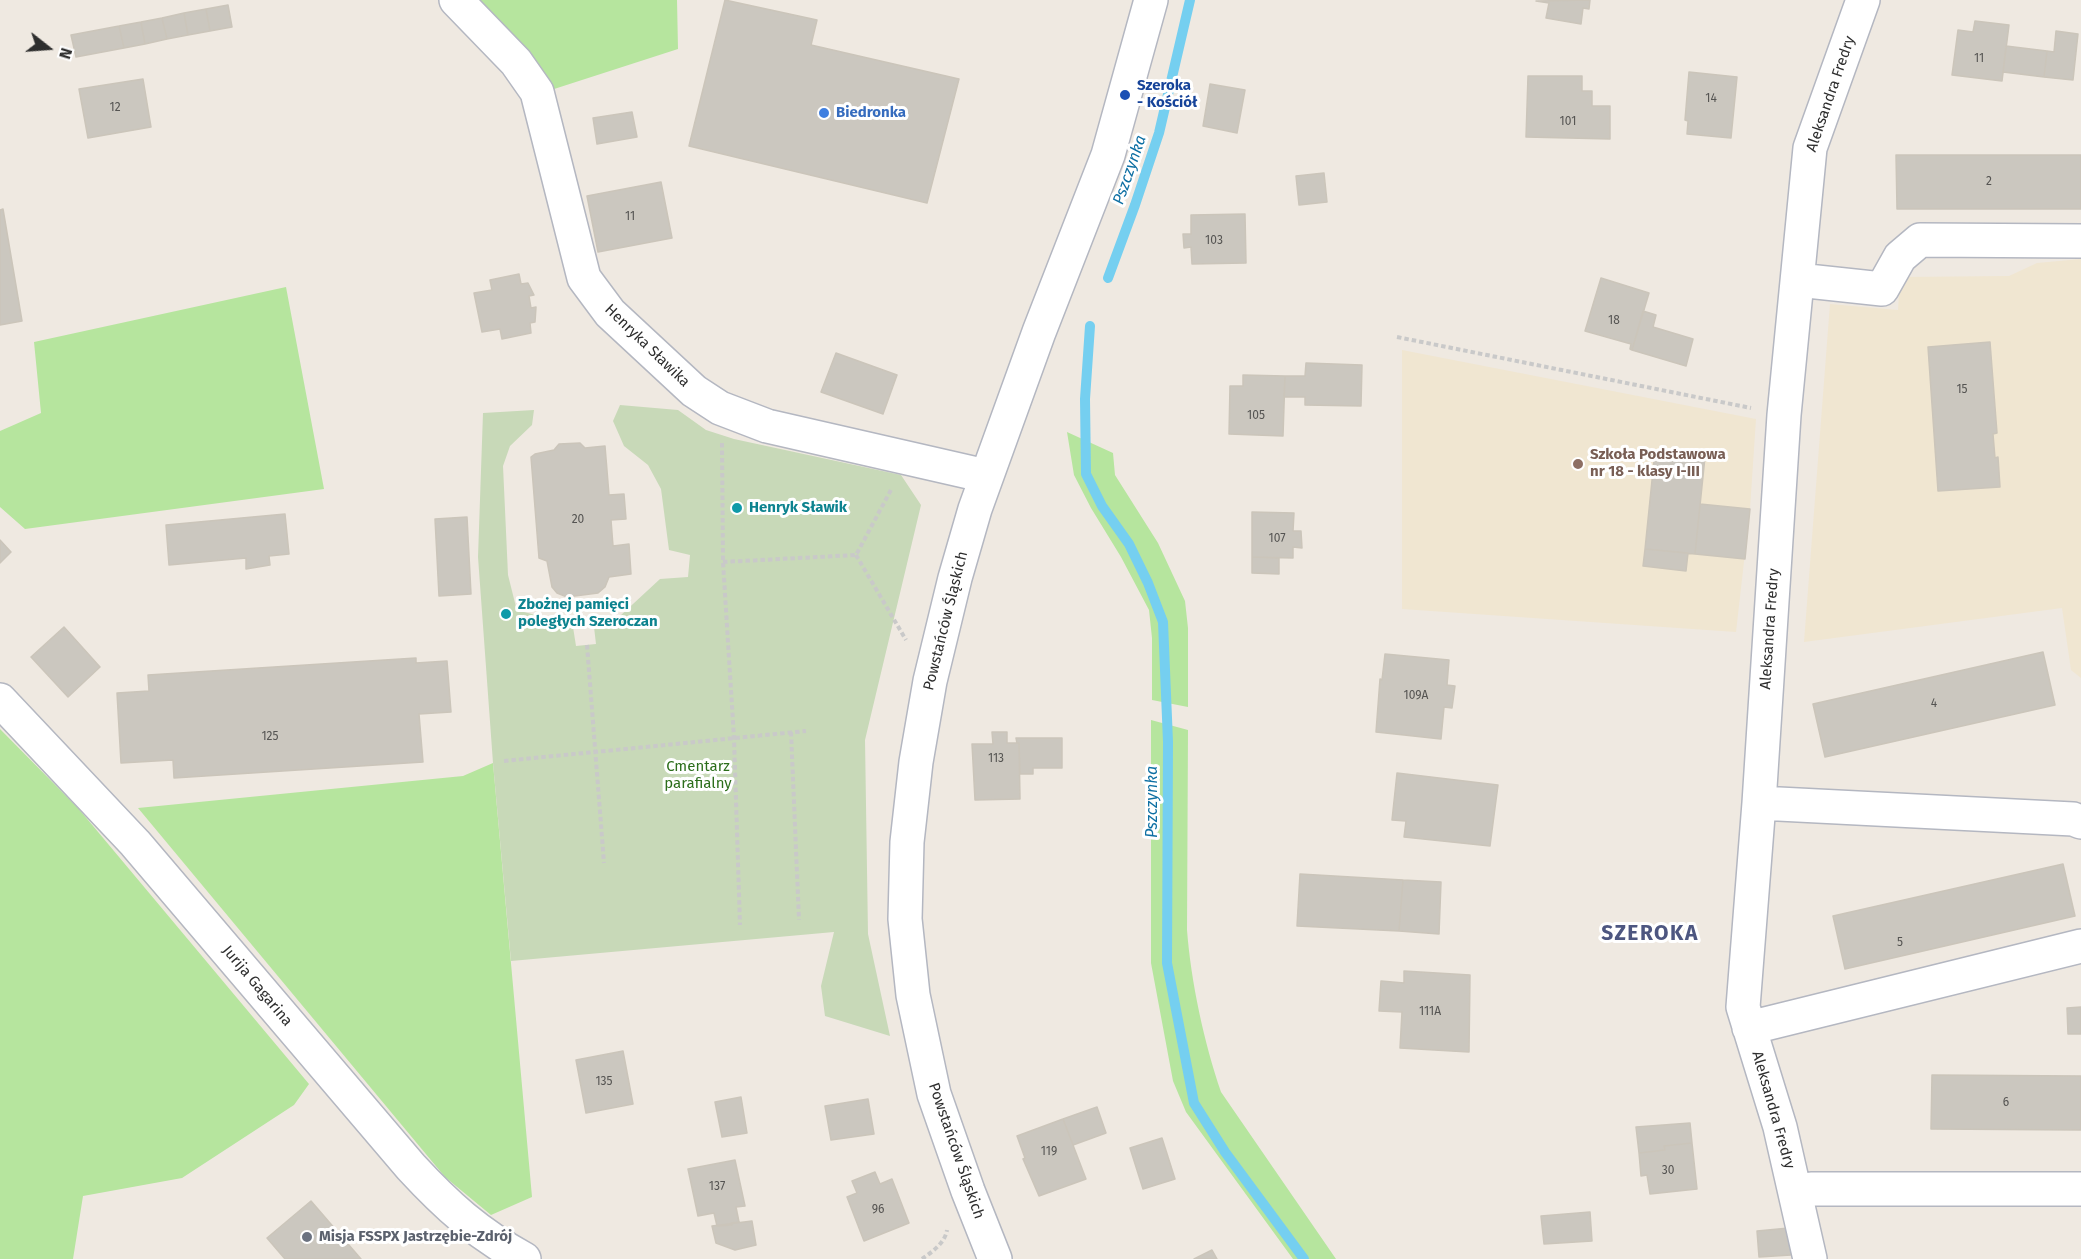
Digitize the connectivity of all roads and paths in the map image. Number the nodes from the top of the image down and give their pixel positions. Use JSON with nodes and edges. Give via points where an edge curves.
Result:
{"nodes":[{"id":1,"x":456,"y":0,"type":"edge"},
{"id":2,"x":1151,"y":0,"type":"edge"},
{"id":3,"x":1863,"y":0,"type":"edge"},
{"id":4,"x":2081,"y":241,"type":"edge"},
{"id":5,"x":1798,"y":280,"type":"junction"},
{"id":6,"x":1397,"y":337,"type":"dead end"},
{"id":7,"x":1784,"y":415,"type":"junction"},
{"id":8,"x":722,"y":442,"type":"dead end"},
{"id":9,"x":986,"y":476,"type":"junction"},
{"id":10,"x":894,"y":485,"type":"dead end"},
{"id":11,"x":856,"y":555,"type":"junction"},
{"id":12,"x":723,"y":562,"type":"junction"},
{"id":13,"x":587,"y":645,"type":"dead end"},
{"id":14,"x":908,"y":645,"type":"dead end"},
{"id":15,"x":0,"y":700,"type":"edge"},
{"id":16,"x":806,"y":731,"type":"dead end"},
{"id":17,"x":791,"y":732,"type":"junction"},
{"id":18,"x":734,"y":738,"type":"junction"},
{"id":19,"x":596,"y":751,"type":"junction"},
{"id":20,"x":504,"y":761,"type":"dead end"},
{"id":21,"x":1760,"y":802,"type":"junction"},
{"id":22,"x":2081,"y":822,"type":"edge"},
{"id":23,"x":604,"y":862,"type":"dead end"},
{"id":24,"x":799,"y":920,"type":"dead end"},
{"id":25,"x":740,"y":925,"type":"dead end"},
{"id":26,"x":2081,"y":946,"type":"edge"},
{"id":27,"x":1749,"y":1028,"type":"junction"},
{"id":28,"x":2081,"y":1189,"type":"edge"},
{"id":29,"x":1795,"y":1191,"type":"junction"},
{"id":30,"x":524,"y":1259,"type":"edge"},
{"id":31,"x":995,"y":1259,"type":"edge"},
{"id":32,"x":1810,"y":1259,"type":"edge"}],
"edges":[{"from":1,"to":9,"type":"street","name":"Henryka Sławika","via":[[516,62],[537,92],[584,278],[610,313],[694,391],[720,408],[767,426]]},
{"from":2,"to":9,"type":"street","name":"Powstańców Śląskich","via":[[1108,154]]},
{"from":3,"to":5,"type":"street","name":"Aleksandra Fredry","via":[[1810,148]]},
{"from":4,"to":5,"type":"street","via":[[1920,240],[1900,257],[1882,289]]},
{"from":5,"to":7,"type":"street","name":"Aleksandra Fredry"},
{"from":6,"to":7,"type":"path"},
{"from":7,"to":21,"type":"street","name":"Aleksandra Fredry"},
{"from":8,"to":12,"type":"path"},
{"from":9,"to":31,"type":"street","name":"Powstańców Śląskich","via":[[955,578],[930,681],[907,842],[905,920],[913,995],[934,1094]]},
{"from":10,"to":11,"type":"path"},
{"from":11,"to":12,"type":"path"},
{"from":11,"to":14,"type":"path"},
{"from":12,"to":18,"type":"path"},
{"from":13,"to":19,"type":"path"},
{"from":15,"to":30,"type":"street","name":"Jurija Gagarina","via":[[135,843],[411,1167],[474,1229]]},
{"from":16,"to":17,"type":"path"},
{"from":17,"to":18,"type":"path"},
{"from":17,"to":24,"type":"path"},
{"from":18,"to":19,"type":"path"},
{"from":18,"to":25,"type":"path"},
{"from":19,"to":20,"type":"path"},
{"from":19,"to":23,"type":"path"},
{"from":21,"to":22,"type":"street"},
{"from":21,"to":27,"type":"street","name":"Aleksandra Fredry","via":[[1743,1007]]},
{"from":26,"to":27,"type":"street"},
{"from":27,"to":29,"type":"street","name":"Aleksandra Fredry"},
{"from":28,"to":29,"type":"street"},
{"from":29,"to":32,"type":"street","name":"Aleksandra Fredry"}]}
